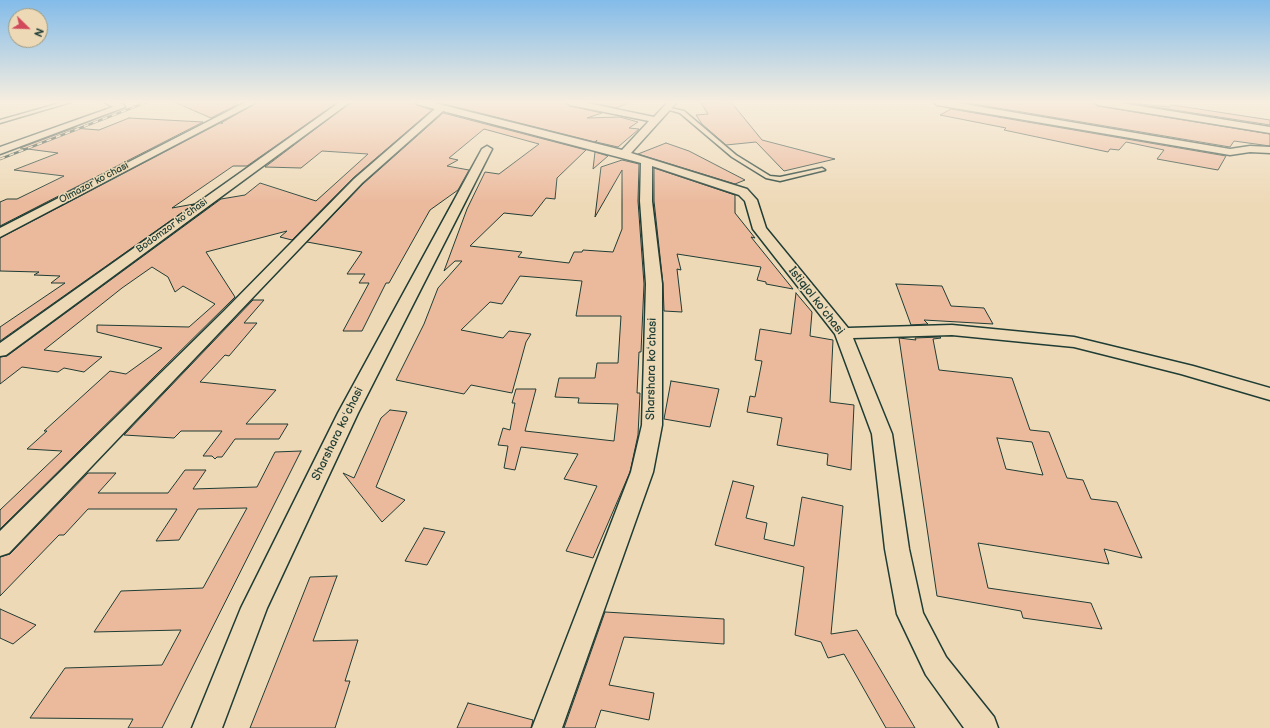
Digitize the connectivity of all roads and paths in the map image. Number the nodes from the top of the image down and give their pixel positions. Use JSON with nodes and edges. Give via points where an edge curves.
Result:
{"nodes":[{"id":1,"x":41,"y":136,"type":"edge"},
{"id":2,"x":187,"y":136,"type":"edge"},
{"id":3,"x":299,"y":136,"type":"edge"},
{"id":4,"x":409,"y":136,"type":"edge"},
{"id":5,"x":552,"y":136,"type":"edge"},
{"id":6,"x":641,"y":136,"type":"edge"},
{"id":7,"x":710,"y":136,"type":"edge"},
{"id":8,"x":1136,"y":136,"type":"edge"},
{"id":9,"x":487,"y":149,"type":"dead end"},
{"id":10,"x":1270,"y":150,"type":"edge"},
{"id":11,"x":0,"y":151,"type":"edge"},
{"id":12,"x":624,"y":154,"type":"junction"},
{"id":13,"x":646,"y":161,"type":"junction"},
{"id":14,"x":822,"y":170,"type":"dead end"},
{"id":15,"x":0,"y":233,"type":"edge"},
{"id":16,"x":843,"y":333,"type":"junction"},
{"id":17,"x":0,"y":351,"type":"edge"},
{"id":18,"x":1270,"y":394,"type":"edge"},
{"id":19,"x":0,"y":546,"type":"edge"},
{"id":20,"x":207,"y":728,"type":"edge"},
{"id":21,"x":547,"y":728,"type":"edge"},
{"id":22,"x":983,"y":728,"type":"edge"}],
"edges":[{"from":1,"to":11,"type":"street"},
{"from":2,"to":15,"type":"street","name":"Olmazor koʻchasi"},
{"from":3,"to":17,"type":"street","name":"Bodomzor koʻchasi"},
{"from":4,"to":19,"type":"street","via":[[358,181]]},
{"from":5,"to":12,"type":"street","name":"Istiqlol koʻchasi"},
{"from":6,"to":12,"type":"street"},
{"from":7,"to":14,"type":"lane","via":[[734,156],[768,177],[780,179]]},
{"from":8,"to":10,"type":"street","via":[[1230,152]]},
{"from":9,"to":20,"type":"street","name":"Sharshara koʻchasi","via":[[348,413],[254,608]]},
{"from":12,"to":13,"type":"street","name":"Istiqlol koʻchasi"},
{"from":13,"to":16,"type":"street","name":"Istiqlol koʻchasi","via":[[744,192],[751,200],[760,229]]},
{"from":13,"to":21,"type":"street","name":"Sharshara koʻchasi","via":[[646,201],[654,284],[652,425],[642,472]]},
{"from":16,"to":18,"type":"street","via":[[952,330],[1074,342]]},
{"from":16,"to":22,"type":"street","name":"Istiqlol koʻchasi","via":[[882,434],[897,550],[910,614],[936,666]]}]}
